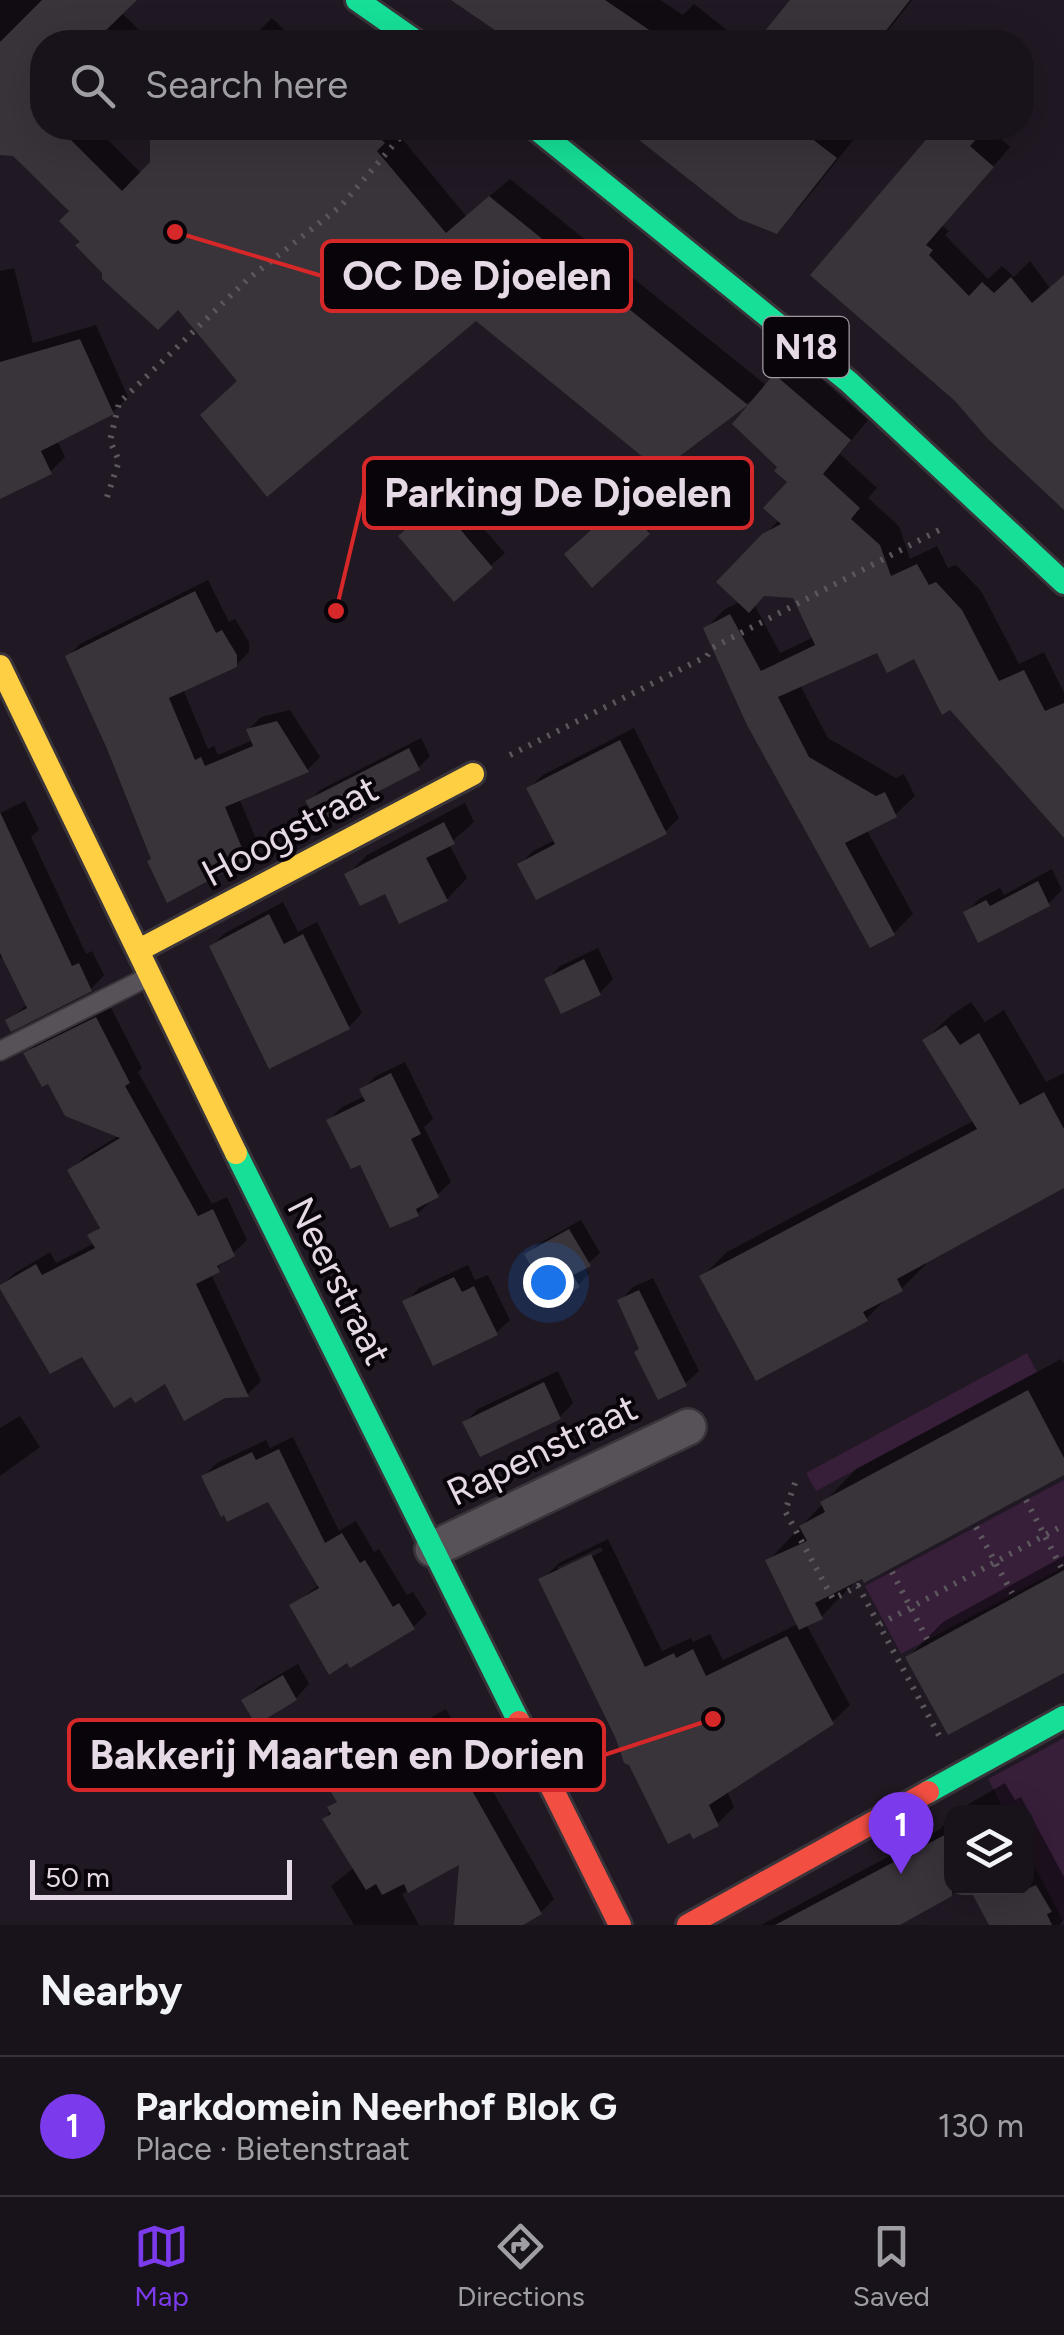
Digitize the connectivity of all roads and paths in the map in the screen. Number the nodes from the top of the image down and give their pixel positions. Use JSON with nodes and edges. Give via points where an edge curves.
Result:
{"nodes":[{"id":1,"x":357,"y":0,"type":"edge"},
{"id":2,"x":400,"y":30,"type":"edge"},
{"id":3,"x":398,"y":140,"type":"edge"},
{"id":4,"x":551,"y":140,"type":"edge"},
{"id":5,"x":107,"y":498,"type":"dead end"},
{"id":6,"x":983,"y":504,"type":"junction"},
{"id":7,"x":1064,"y":583,"type":"edge"},
{"id":8,"x":0,"y":666,"type":"edge"},
{"id":9,"x":473,"y":774,"type":"joint"},
{"id":10,"x":139,"y":950,"type":"junction"},
{"id":11,"x":150,"y":976,"type":"junction"},
{"id":12,"x":0,"y":1051,"type":"edge"},
{"id":13,"x":688,"y":1427,"type":"dead end"},
{"id":14,"x":796,"y":1483,"type":"dead end"},
{"id":15,"x":1026,"y":1500,"type":"dead end"},
{"id":16,"x":1064,"y":1525,"type":"edge"},
{"id":17,"x":976,"y":1527,"type":"dead end"},
{"id":18,"x":1044,"y":1536,"type":"junction"},
{"id":19,"x":433,"y":1549,"type":"junction"},
{"id":20,"x":995,"y":1562,"type":"junction"},
{"id":21,"x":1061,"y":1567,"type":"dead end"},
{"id":22,"x":892,"y":1572,"type":"dead end"},
{"id":23,"x":1012,"y":1593,"type":"dead end"},
{"id":24,"x":910,"y":1608,"type":"junction"},
{"id":25,"x":880,"y":1624,"type":"junction"},
{"id":26,"x":927,"y":1640,"type":"dead end"},
{"id":27,"x":1064,"y":1718,"type":"edge"},
{"id":28,"x":960,"y":1776,"type":"junction"},
{"id":29,"x":620,"y":1925,"type":"edge"},
{"id":30,"x":688,"y":1925,"type":"edge"}],
"edges":[{"from":1,"to":2,"type":"street"},
{"from":3,"to":5,"type":"path","via":[[340,206],[248,279],[119,403],[110,442],[119,461]]},
{"from":4,"to":6,"type":"street","number":"N18","via":[[849,382]]},
{"from":6,"to":7,"type":"street","number":"N18"},
{"from":6,"to":9,"type":"path","via":[[707,656]]},
{"from":8,"to":10,"type":"street","name":"Neerstraat"},
{"from":9,"to":10,"type":"street","name":"Hoogstraat"},
{"from":10,"to":11,"type":"street","name":"Neerstraat"},
{"from":11,"to":12,"type":"lane"},
{"from":11,"to":19,"type":"street","name":"Neerstraat"},
{"from":13,"to":19,"type":"street","name":"Rapenstraat"},
{"from":14,"to":25,"type":"path","via":[[786,1510],[832,1599],[858,1586]]},
{"from":15,"to":18,"type":"path"},
{"from":16,"to":18,"type":"path"},
{"from":17,"to":20,"type":"path"},
{"from":18,"to":20,"type":"path"},
{"from":18,"to":21,"type":"path"},
{"from":19,"to":29,"type":"street","name":"Neerstraat"},
{"from":20,"to":23,"type":"path"},
{"from":20,"to":24,"type":"path"},
{"from":22,"to":24,"type":"path"},
{"from":24,"to":25,"type":"path"},
{"from":24,"to":26,"type":"path"},
{"from":25,"to":28,"type":"path"},
{"from":27,"to":28,"type":"street"},
{"from":28,"to":30,"type":"street"}]}
